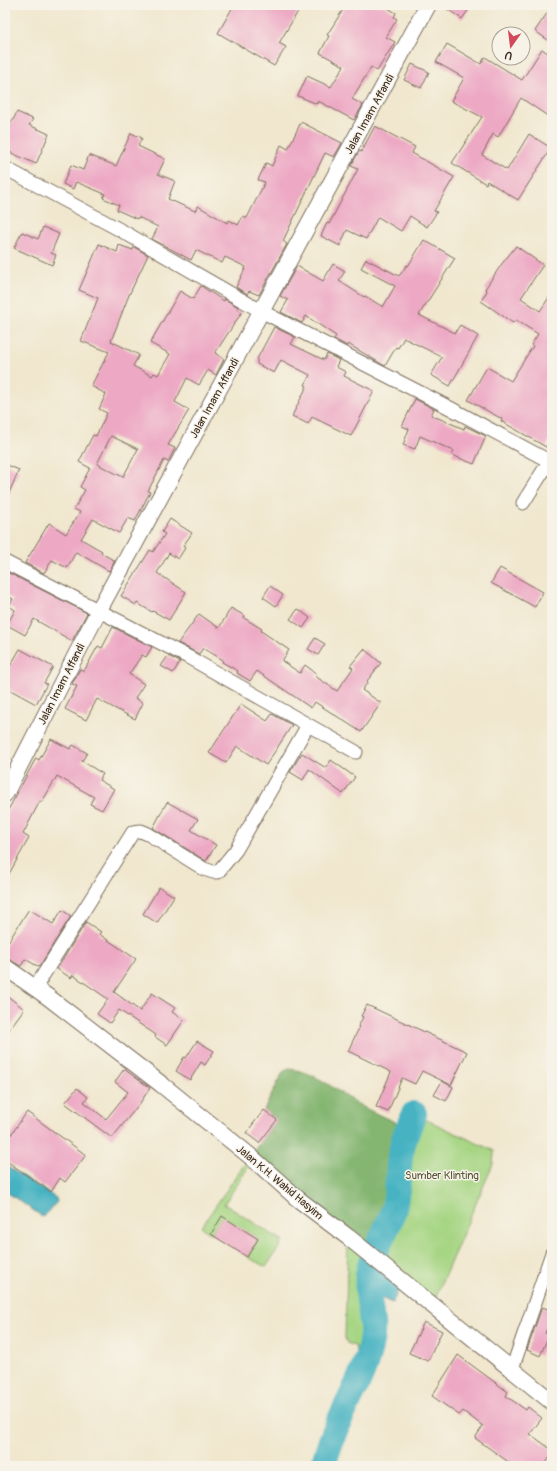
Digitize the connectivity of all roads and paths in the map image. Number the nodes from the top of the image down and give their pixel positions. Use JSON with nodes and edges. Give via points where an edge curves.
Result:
{"nodes":[{"id":1,"x":428,"y":5,"type":"edge"},
{"id":2,"x":5,"y":168,"type":"edge"},
{"id":3,"x":261,"y":311,"type":"junction"},
{"id":4,"x":551,"y":459,"type":"edge"},
{"id":5,"x":522,"y":503,"type":"dead end"},
{"id":6,"x":5,"y":562,"type":"edge"},
{"id":7,"x":99,"y":610,"type":"junction"},
{"id":8,"x":308,"y":725,"type":"junction"},
{"id":9,"x":356,"y":752,"type":"dead end"},
{"id":10,"x":5,"y":794,"type":"edge"},
{"id":11,"x":5,"y":967,"type":"edge"},
{"id":12,"x":35,"y":988,"type":"junction"},
{"id":13,"x":552,"y":1253,"type":"edge"},
{"id":14,"x":512,"y":1369,"type":"junction"},
{"id":15,"x":552,"y":1402,"type":"edge"}],
"edges":[{"from":1,"to":3,"type":"street","name":"Jalan Imam Affandi"},
{"from":2,"to":3,"type":"street","via":[[122,231]]},
{"from":3,"to":4,"type":"street"},
{"from":3,"to":7,"type":"street","name":"Jalan Imam Affandi"},
{"from":4,"to":5,"type":"street"},
{"from":6,"to":7,"type":"street"},
{"from":7,"to":8,"type":"street"},
{"from":7,"to":10,"type":"street","name":"Jalan Imam Affandi"},
{"from":8,"to":9,"type":"street"},
{"from":8,"to":12,"type":"street","via":[[236,850],[218,872],[204,869],[148,834],[141,831],[133,832]]},
{"from":11,"to":12,"type":"street","name":"Jalan K.H. Wahid Hasyim"},
{"from":12,"to":14,"type":"street","name":"Jalan K.H. Wahid Hasyim","via":[[161,1084],[250,1156],[298,1199]]},
{"from":13,"to":14,"type":"street"},
{"from":14,"to":15,"type":"street","name":"Jalan K.H. Wahid Hasyim"}]}
